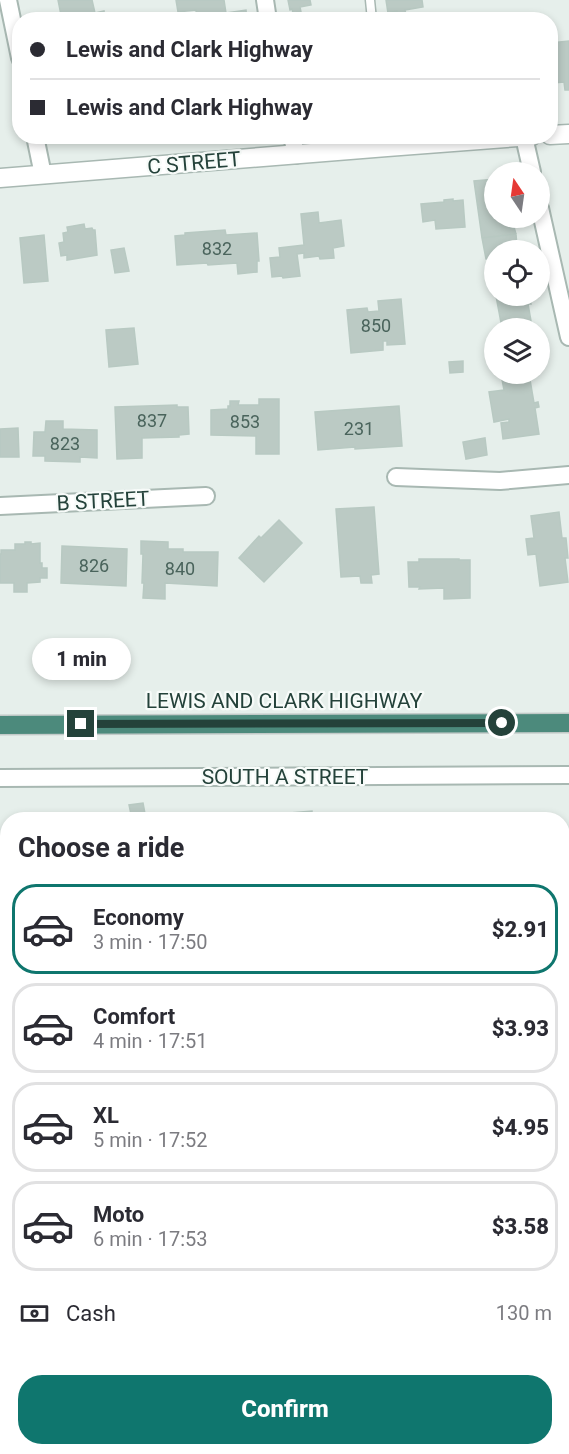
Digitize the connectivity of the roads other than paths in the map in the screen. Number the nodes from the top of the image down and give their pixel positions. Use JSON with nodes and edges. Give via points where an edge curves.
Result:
{"nodes":[{"id":1,"x":8,"y":0,"type":"edge"},
{"id":2,"x":12,"y":19,"type":"edge"},
{"id":3,"x":37,"y":144,"type":"edge"},
{"id":4,"x":294,"y":144,"type":"edge"},
{"id":5,"x":373,"y":144,"type":"edge"},
{"id":6,"x":526,"y":144,"type":"edge"},
{"id":7,"x":296,"y":155,"type":"junction"},
{"id":8,"x":530,"y":162,"type":"edge"},
{"id":9,"x":43,"y":175,"type":"junction"},
{"id":10,"x":0,"y":178,"type":"edge"},
{"id":11,"x":544,"y":228,"type":"edge"},
{"id":12,"x":569,"y":337,"type":"edge"},
{"id":13,"x":569,"y":475,"type":"edge"},
{"id":14,"x":396,"y":477,"type":"dead end"},
{"id":15,"x":206,"y":496,"type":"dead end"},
{"id":16,"x":0,"y":506,"type":"edge"},
{"id":17,"x":569,"y":723,"type":"edge"},
{"id":18,"x":0,"y":725,"type":"edge"},
{"id":19,"x":569,"y":775,"type":"edge"},
{"id":20,"x":0,"y":778,"type":"edge"}],
"edges":[{"from":1,"to":2,"type":"street"},
{"from":3,"to":9,"type":"street"},
{"from":4,"to":7,"type":"street"},
{"from":5,"to":7,"type":"street","name":"C STREET"},
{"from":6,"to":8,"type":"street"},
{"from":7,"to":9,"type":"street","name":"C STREET"},
{"from":9,"to":10,"type":"street","name":"C STREET"},
{"from":11,"to":12,"type":"street"},
{"from":13,"to":14,"type":"street","via":[[500,481]]},
{"from":15,"to":16,"type":"street","name":"B STREET"},
{"from":17,"to":18,"type":"highway","name":"LEWIS AND CLARK HIGHWAY"},
{"from":19,"to":20,"type":"street","name":"SOUTH A STREET"}]}
